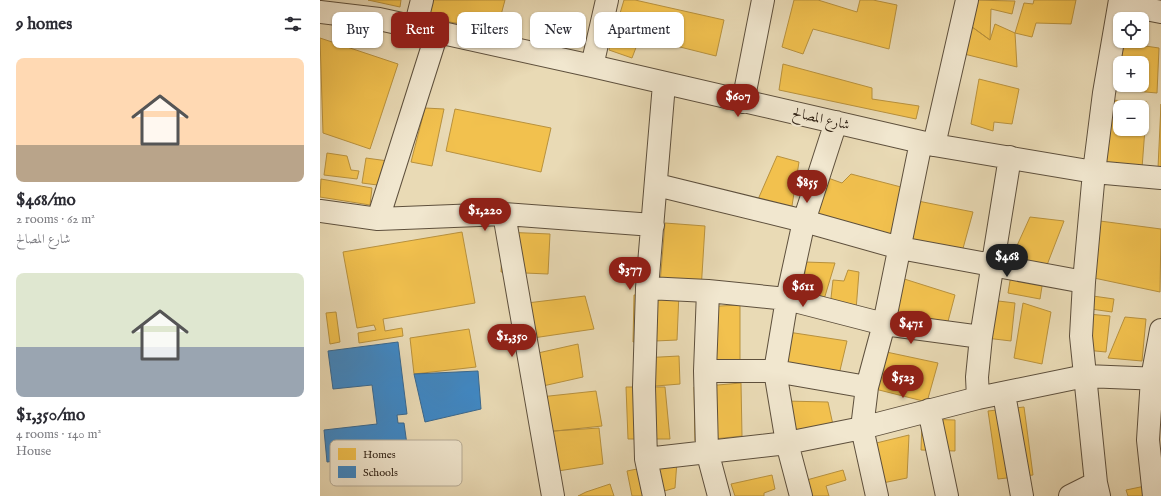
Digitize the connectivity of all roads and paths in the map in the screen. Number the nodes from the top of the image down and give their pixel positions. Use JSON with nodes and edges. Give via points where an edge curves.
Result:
{"nodes":[{"id":1,"x":422,"y":0,"type":"edge"},
{"id":2,"x":607,"y":0,"type":"edge"},
{"id":3,"x":763,"y":0,"type":"edge"},
{"id":4,"x":967,"y":0,"type":"edge"},
{"id":5,"x":1120,"y":2,"type":"edge"},
{"id":6,"x":320,"y":12,"type":"edge"},
{"id":7,"x":419,"y":12,"type":"edge"},
{"id":8,"x":1161,"y":12,"type":"edge"},
{"id":9,"x":391,"y":22,"type":"edge"},
{"id":10,"x":449,"y":36,"type":"edge"},
{"id":11,"x":432,"y":48,"type":"edge"},
{"id":12,"x":592,"y":66,"type":"junction"},
{"id":13,"x":664,"y":84,"type":"junction"},
{"id":14,"x":743,"y":102,"type":"junction"},
{"id":15,"x":836,"y":122,"type":"junction"},
{"id":16,"x":928,"y":143,"type":"junction"},
{"id":17,"x":1010,"y":157,"type":"junction"},
{"id":18,"x":1094,"y":172,"type":"junction"},
{"id":19,"x":1161,"y":178,"type":"edge"},
{"id":20,"x":657,"y":185,"type":"junction"},
{"id":21,"x":320,"y":211,"type":"edge"},
{"id":22,"x":504,"y":214,"type":"junction"},
{"id":23,"x":378,"y":219,"type":"junction"},
{"id":24,"x":804,"y":221,"type":"junction"},
{"id":25,"x":653,"y":225,"type":"junction"},
{"id":26,"x":900,"y":248,"type":"junction"},
{"id":27,"x":992,"y":266,"type":"junction"},
{"id":28,"x":1084,"y":282,"type":"junction"},
{"id":29,"x":647,"y":288,"type":"junction"},
{"id":30,"x":708,"y":291,"type":"junction"},
{"id":31,"x":787,"y":299,"type":"junction"},
{"id":32,"x":884,"y":324,"type":"junction"},
{"id":33,"x":1161,"y":330,"type":"edge"},
{"id":34,"x":980,"y":337,"type":"junction"},
{"id":35,"x":705,"y":371,"type":"junction"},
{"id":36,"x":775,"y":372,"type":"junction"},
{"id":37,"x":1084,"y":376,"type":"junction"},
{"id":38,"x":1157,"y":379,"type":"edge"},
{"id":39,"x":868,"y":388,"type":"junction"},
{"id":40,"x":1004,"y":394,"type":"junction"},
{"id":41,"x":978,"y":398,"type":"junction"},
{"id":42,"x":929,"y":410,"type":"junction"},
{"id":43,"x":862,"y":428,"type":"junction"},
{"id":44,"x":787,"y":443,"type":"junction"},
{"id":45,"x":707,"y":451,"type":"junction"},
{"id":46,"x":646,"y":460,"type":"junction"},
{"id":47,"x":1098,"y":490,"type":"edge"},
{"id":48,"x":553,"y":496,"type":"edge"},
{"id":49,"x":654,"y":496,"type":"edge"},
{"id":50,"x":719,"y":496,"type":"edge"},
{"id":51,"x":801,"y":496,"type":"edge"},
{"id":52,"x":877,"y":496,"type":"edge"},
{"id":53,"x":947,"y":496,"type":"edge"},
{"id":54,"x":1022,"y":496,"type":"edge"},
{"id":55,"x":1070,"y":496,"type":"edge"},
{"id":56,"x":1154,"y":496,"type":"edge"}],
"edges":[{"from":1,"to":7,"type":"street"},
{"from":2,"to":12,"type":"street"},
{"from":3,"to":14,"type":"street"},
{"from":4,"to":16,"type":"street"},
{"from":5,"to":8,"type":"street"},
{"from":5,"to":18,"type":"street","via":[[1104,93]]},
{"from":6,"to":9,"type":"street","name":"شارع المصالح"},
{"from":10,"to":12,"type":"street","name":"شارع المصالح"},
{"from":11,"to":23,"type":"street"},
{"from":12,"to":13,"type":"street","name":"شارع المصالح"},
{"from":13,"to":14,"type":"street","name":"شارع المصالح"},
{"from":13,"to":20,"type":"street","via":[[658,137]]},
{"from":14,"to":15,"type":"street","name":"شارع المصالح"},
{"from":15,"to":16,"type":"street","name":"شارع المصالح"},
{"from":15,"to":24,"type":"street"},
{"from":16,"to":17,"type":"street","name":"شارع المصالح"},
{"from":16,"to":26,"type":"street"},
{"from":17,"to":18,"type":"street","name":"شارع المصالح"},
{"from":17,"to":27,"type":"street"},
{"from":18,"to":19,"type":"street","name":"شارع المصالح"},
{"from":18,"to":28,"type":"street"},
{"from":20,"to":24,"type":"street"},
{"from":20,"to":25,"type":"street"},
{"from":21,"to":23,"type":"street"},
{"from":22,"to":23,"type":"street"},
{"from":22,"to":25,"type":"street"},
{"from":22,"to":48,"type":"street"},
{"from":24,"to":26,"type":"street"},
{"from":24,"to":31,"type":"street"},
{"from":25,"to":29,"type":"street"},
{"from":26,"to":27,"type":"street"},
{"from":26,"to":32,"type":"street"},
{"from":27,"to":28,"type":"street"},
{"from":27,"to":34,"type":"street"},
{"from":28,"to":37,"type":"street","via":[[1081,336]]},
{"from":29,"to":30,"type":"street"},
{"from":29,"to":46,"type":"street","via":[[644,393]]},
{"from":30,"to":31,"type":"street"},
{"from":30,"to":35,"type":"street"},
{"from":31,"to":32,"type":"street"},
{"from":31,"to":36,"type":"street"},
{"from":32,"to":34,"type":"street"},
{"from":32,"to":39,"type":"street"},
{"from":33,"to":38,"type":"street"},
{"from":34,"to":41,"type":"street"},
{"from":35,"to":36,"type":"street"},
{"from":35,"to":45,"type":"street"},
{"from":36,"to":39,"type":"street"},
{"from":36,"to":44,"type":"street"},
{"from":37,"to":38,"type":"street"},
{"from":37,"to":40,"type":"street"},
{"from":37,"to":47,"type":"street"},
{"from":38,"to":56,"type":"street","via":[[1148,440]]},
{"from":39,"to":43,"type":"street"},
{"from":40,"to":41,"type":"street"},
{"from":40,"to":54,"type":"street"},
{"from":41,"to":42,"type":"street"},
{"from":42,"to":43,"type":"street"},
{"from":42,"to":53,"type":"street"},
{"from":43,"to":44,"type":"street"},
{"from":43,"to":52,"type":"street"},
{"from":44,"to":45,"type":"street"},
{"from":44,"to":51,"type":"street"},
{"from":45,"to":46,"type":"street"},
{"from":45,"to":50,"type":"street"},
{"from":46,"to":49,"type":"street"},
{"from":47,"to":55,"type":"street"}]}
